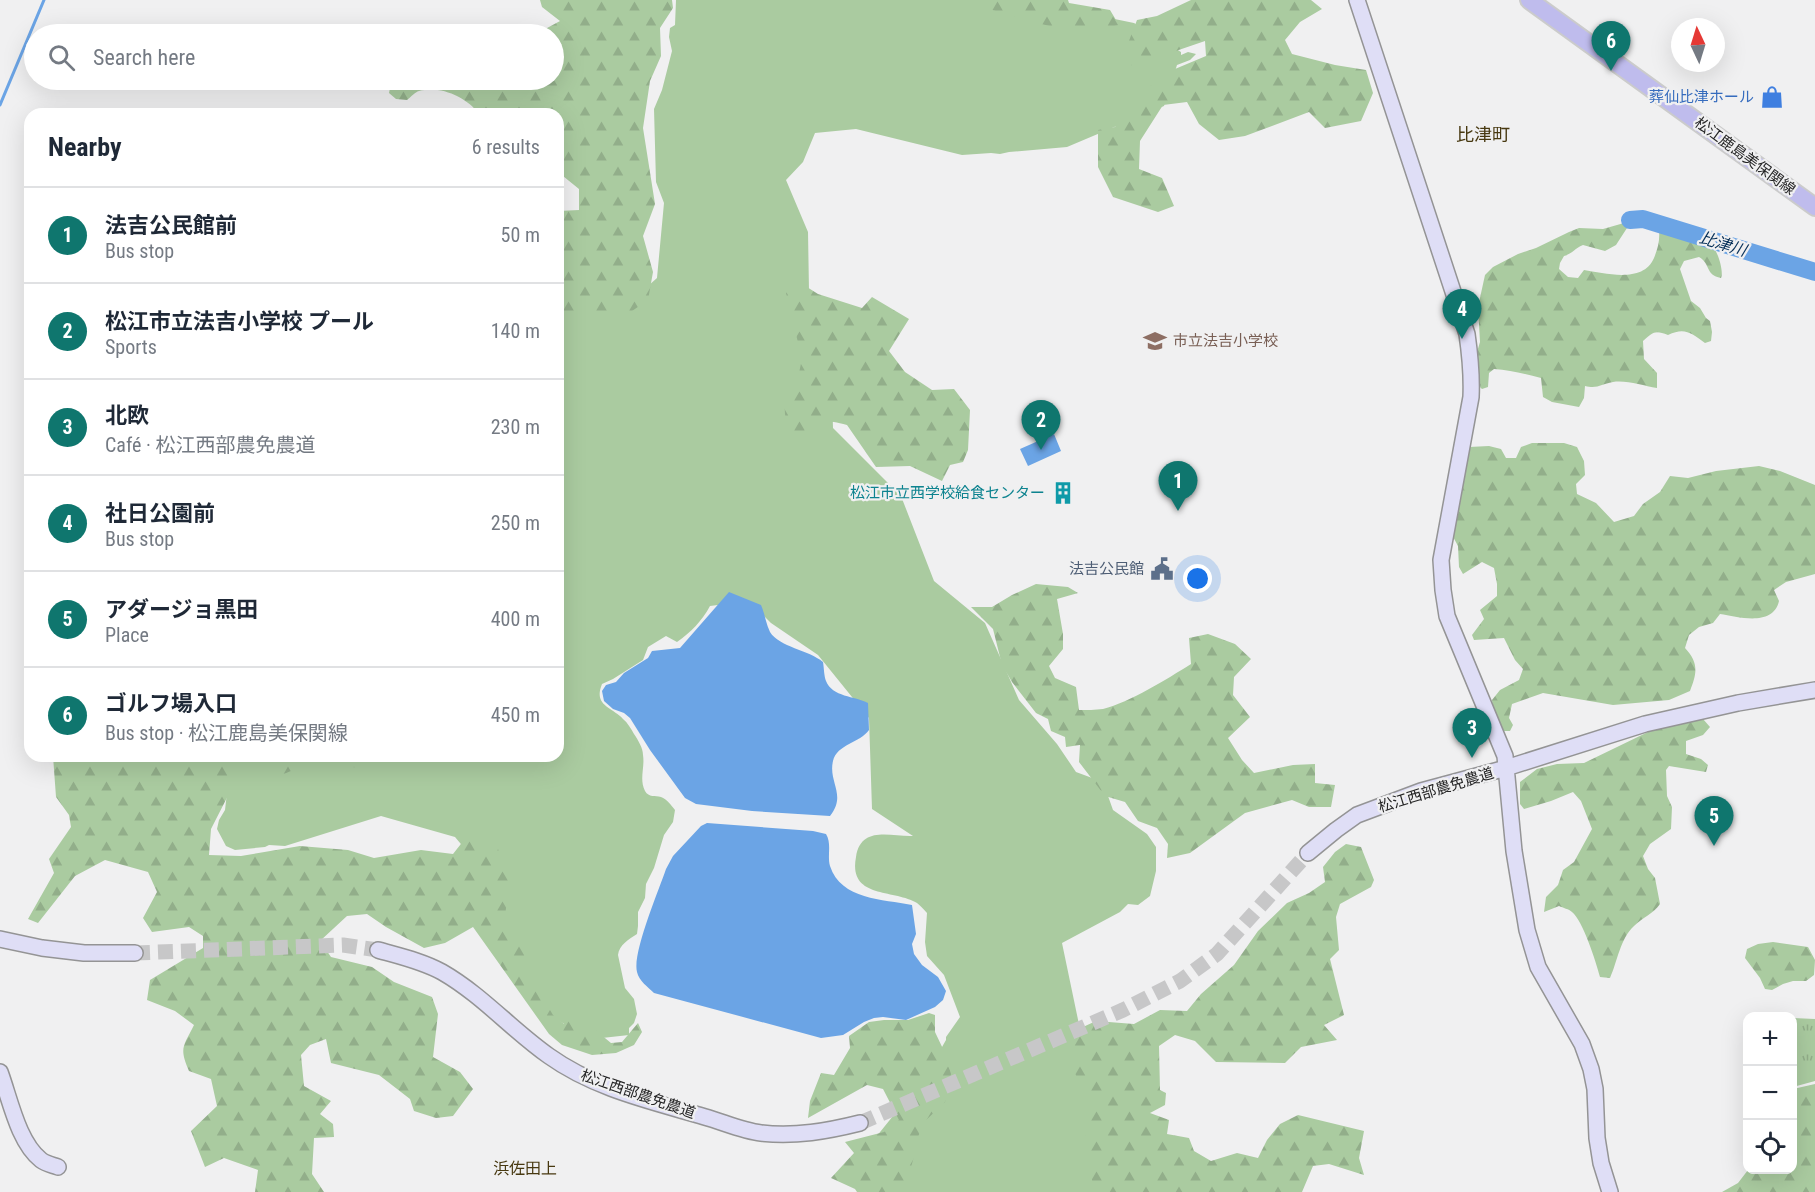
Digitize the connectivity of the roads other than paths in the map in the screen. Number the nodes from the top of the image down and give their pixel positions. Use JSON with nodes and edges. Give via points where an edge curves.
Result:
{"nodes":[{"id":1,"x":1357,"y":0,"type":"edge"},
{"id":2,"x":1529,"y":0,"type":"edge"},
{"id":3,"x":1815,"y":207,"type":"edge"},
{"id":4,"x":1815,"y":690,"type":"edge"},
{"id":5,"x":1506,"y":768,"type":"junction"},
{"id":6,"x":1308,"y":853,"type":"tunnel mouth"},
{"id":7,"x":0,"y":939,"type":"edge"},
{"id":8,"x":378,"y":950,"type":"tunnel mouth"},
{"id":9,"x":135,"y":953,"type":"tunnel mouth"},
{"id":10,"x":0,"y":1072,"type":"edge"},
{"id":11,"x":860,"y":1123,"type":"tunnel mouth"},
{"id":12,"x":58,"y":1167,"type":"dead end"},
{"id":13,"x":1610,"y":1192,"type":"edge"}],
"edges":[{"from":1,"to":5,"type":"street","via":[[1467,334],[1472,397],[1441,560],[1443,590],[1448,616],[1505,756]]},
{"from":2,"to":3,"type":"main road","name":"松江鹿島美保関線"},
{"from":4,"to":5,"type":"street","name":"松江西部農免農道","via":[[1645,724]]},
{"from":5,"to":6,"type":"street","name":"松江西部農免農道","via":[[1421,791],[1357,815]]},
{"from":5,"to":13,"type":"street","via":[[1527,930],[1538,967],[1582,1044],[1591,1069],[1597,1138]]},
{"from":7,"to":9,"type":"street","via":[[42,948]]},
{"from":8,"to":11,"type":"street","name":"松江西部農免農道","via":[[441,972],[474,994],[548,1056],[606,1086],[759,1133],[832,1130]]},
{"from":10,"to":12,"type":"street","via":[[30,1149],[43,1162]]}]}
